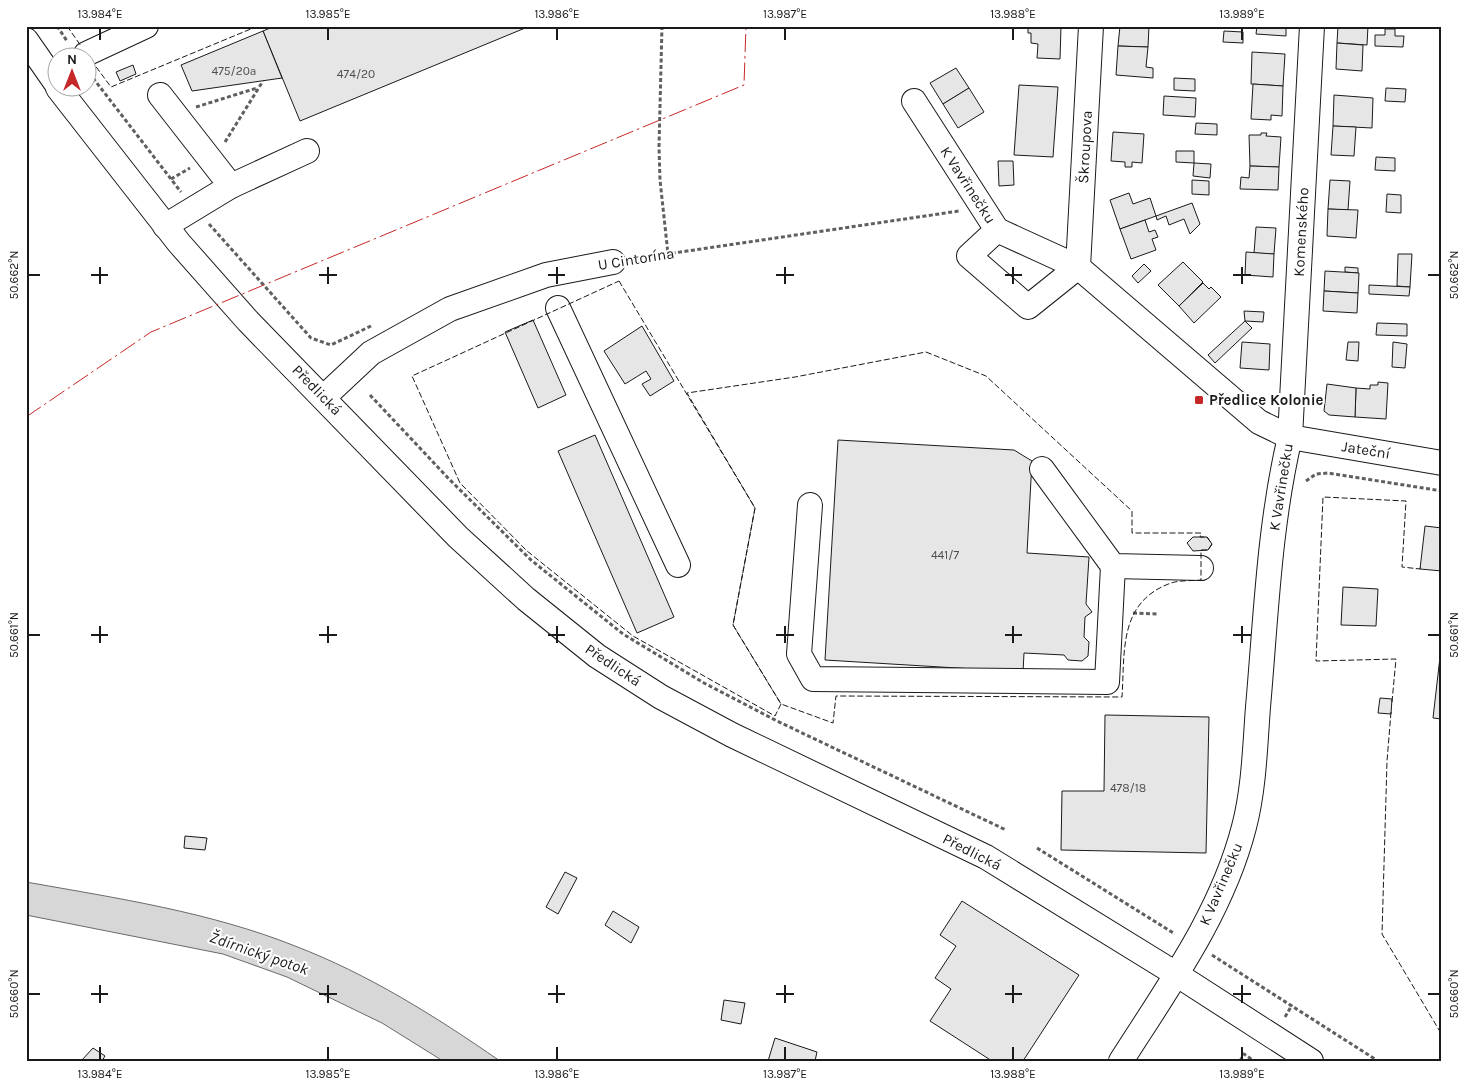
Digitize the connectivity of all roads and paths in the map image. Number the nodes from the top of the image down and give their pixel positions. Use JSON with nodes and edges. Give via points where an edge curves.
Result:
{"nodes":[{"id":1,"x":57,"y":26,"type":"edge"},
{"id":2,"x":662,"y":26,"type":"edge"},
{"id":3,"x":1091,"y":26,"type":"edge"},
{"id":4,"x":1312,"y":26,"type":"edge"},
{"id":5,"x":134,"y":29,"type":"edge"},
{"id":6,"x":26,"y":40,"type":"edge"},
{"id":7,"x":67,"y":41,"type":"dead end"},
{"id":8,"x":98,"y":48,"type":"edge"},
{"id":9,"x":48,"y":72,"type":"edge"},
{"id":10,"x":263,"y":80,"type":"dead end"},
{"id":11,"x":98,"y":84,"type":"edge"},
{"id":12,"x":258,"y":88,"type":"junction"},
{"id":13,"x":160,"y":94,"type":"dead end"},
{"id":14,"x":66,"y":98,"type":"edge"},
{"id":15,"x":914,"y":101,"type":"dead end"},
{"id":16,"x":187,"y":110,"type":"dead end"},
{"id":17,"x":224,"y":144,"type":"dead end"},
{"id":18,"x":307,"y":151,"type":"dead end"},
{"id":19,"x":197,"y":168,"type":"dead end"},
{"id":20,"x":171,"y":179,"type":"junction"},
{"id":21,"x":231,"y":186,"type":"junction"},
{"id":22,"x":186,"y":199,"type":"dead end"},
{"id":23,"x":982,"y":208,"type":"junction"},
{"id":24,"x":205,"y":219,"type":"dead end"},
{"id":25,"x":165,"y":226,"type":"junction"},
{"id":26,"x":997,"y":230,"type":"junction"},
{"id":27,"x":668,"y":254,"type":"junction"},
{"id":28,"x":613,"y":262,"type":"joint"},
{"id":29,"x":1078,"y":267,"type":"junction"},
{"id":30,"x":558,"y":308,"type":"dead end"},
{"id":31,"x":376,"y":326,"type":"dead end"},
{"id":32,"x":370,"y":395,"type":"dead end"},
{"id":33,"x":324,"y":398,"type":"junction"},
{"id":34,"x":1290,"y":437,"type":"junction"},
{"id":35,"x":1442,"y":462,"type":"edge"},
{"id":36,"x":1042,"y":469,"type":"dead end"},
{"id":37,"x":1306,"y":481,"type":"dead end"},
{"id":38,"x":1442,"y":491,"type":"edge"},
{"id":39,"x":810,"y":505,"type":"dead end"},
{"id":40,"x":678,"y":565,"type":"dead end"},
{"id":41,"x":1113,"y":566,"type":"junction"},
{"id":42,"x":1201,"y":568,"type":"dead end"},
{"id":43,"x":1131,"y":613,"type":"dead end"},
{"id":44,"x":1158,"y":614,"type":"dead end"},
{"id":45,"x":1006,"y":830,"type":"dead end"},
{"id":46,"x":1037,"y":848,"type":"dead end"},
{"id":47,"x":1177,"y":936,"type":"dead end"},
{"id":48,"x":1209,"y":953,"type":"dead end"},
{"id":49,"x":1176,"y":974,"type":"junction"},
{"id":50,"x":1292,"y":1005,"type":"junction"},
{"id":51,"x":1284,"y":1017,"type":"dead end"},
{"id":52,"x":1121,"y":1061,"type":"edge"},
{"id":53,"x":1240,"y":1061,"type":"edge"},
{"id":54,"x":1254,"y":1061,"type":"edge"},
{"id":55,"x":1311,"y":1061,"type":"edge"},
{"id":56,"x":1378,"y":1061,"type":"edge"}],
"edges":[{"from":1,"to":7,"type":"path"},
{"from":2,"to":27,"type":"path","via":[[660,180]]},
{"from":3,"to":29,"type":"street","name":"Škroupova"},
{"from":4,"to":34,"type":"street","name":"Komenského"},
{"from":5,"to":8,"type":"street"},
{"from":6,"to":9,"type":"street","name":"Předlická"},
{"from":10,"to":12,"type":"path"},
{"from":11,"to":20,"type":"path"},
{"from":12,"to":16,"type":"path"},
{"from":12,"to":17,"type":"path"},
{"from":13,"to":21,"type":"street"},
{"from":14,"to":25,"type":"street","name":"Předlická"},
{"from":15,"to":23,"type":"street","name":"K Vavřinečku"},
{"from":18,"to":21,"type":"street"},
{"from":19,"to":20,"type":"path","via":[[188,168]]},
{"from":20,"to":22,"type":"path"},
{"from":21,"to":25,"type":"street"},
{"from":23,"to":26,"type":"street","name":"K Vavřinečku"},
{"from":23,"to":27,"type":"path","name":"U Cintorína"},
{"from":24,"to":31,"type":"path","via":[[311,338],[331,345],[366,327]]},
{"from":25,"to":33,"type":"street","name":"Předlická","via":[[248,320]]},
{"from":26,"to":29,"type":"street","name":"K Vavřinečku"},
{"from":26,"to":29,"type":"street","via":[[969,256],[1028,306]]},
{"from":27,"to":28,"type":"path","name":"U Cintorína"},
{"from":28,"to":33,"type":"street","name":"U Cintorína","via":[[546,275],[450,309],[371,353]]},
{"from":29,"to":34,"type":"street","name":"K Vavřinečku","via":[[1259,422]]},
{"from":30,"to":40,"type":"street"},
{"from":32,"to":45,"type":"path","via":[[530,560],[623,634],[704,683],[777,721]]},
{"from":33,"to":49,"type":"street","name":"Předlická","via":[[458,536],[526,599],[596,656],[661,697],[732,735],[986,857]]},
{"from":34,"to":35,"type":"street","name":"Jateční"},
{"from":34,"to":49,"type":"street","name":"K Vavřinečku","via":[[1279,485],[1254,765],[1244,827],[1226,879]]},
{"from":36,"to":41,"type":"street"},
{"from":37,"to":38,"type":"path","via":[[1316,474],[1328,473]]},
{"from":39,"to":41,"type":"street","via":[[799,654],[813,679],[1107,682]]},
{"from":41,"to":42,"type":"street"},
{"from":43,"to":44,"type":"path"},
{"from":46,"to":47,"type":"path"},
{"from":48,"to":50,"type":"path"},
{"from":49,"to":52,"type":"street","name":"K Vavřinečku"},
{"from":49,"to":55,"type":"street","name":"Předlická"},
{"from":50,"to":51,"type":"path"},
{"from":50,"to":56,"type":"path"},
{"from":53,"to":54,"type":"path","via":[[1244,1054]]}]}
